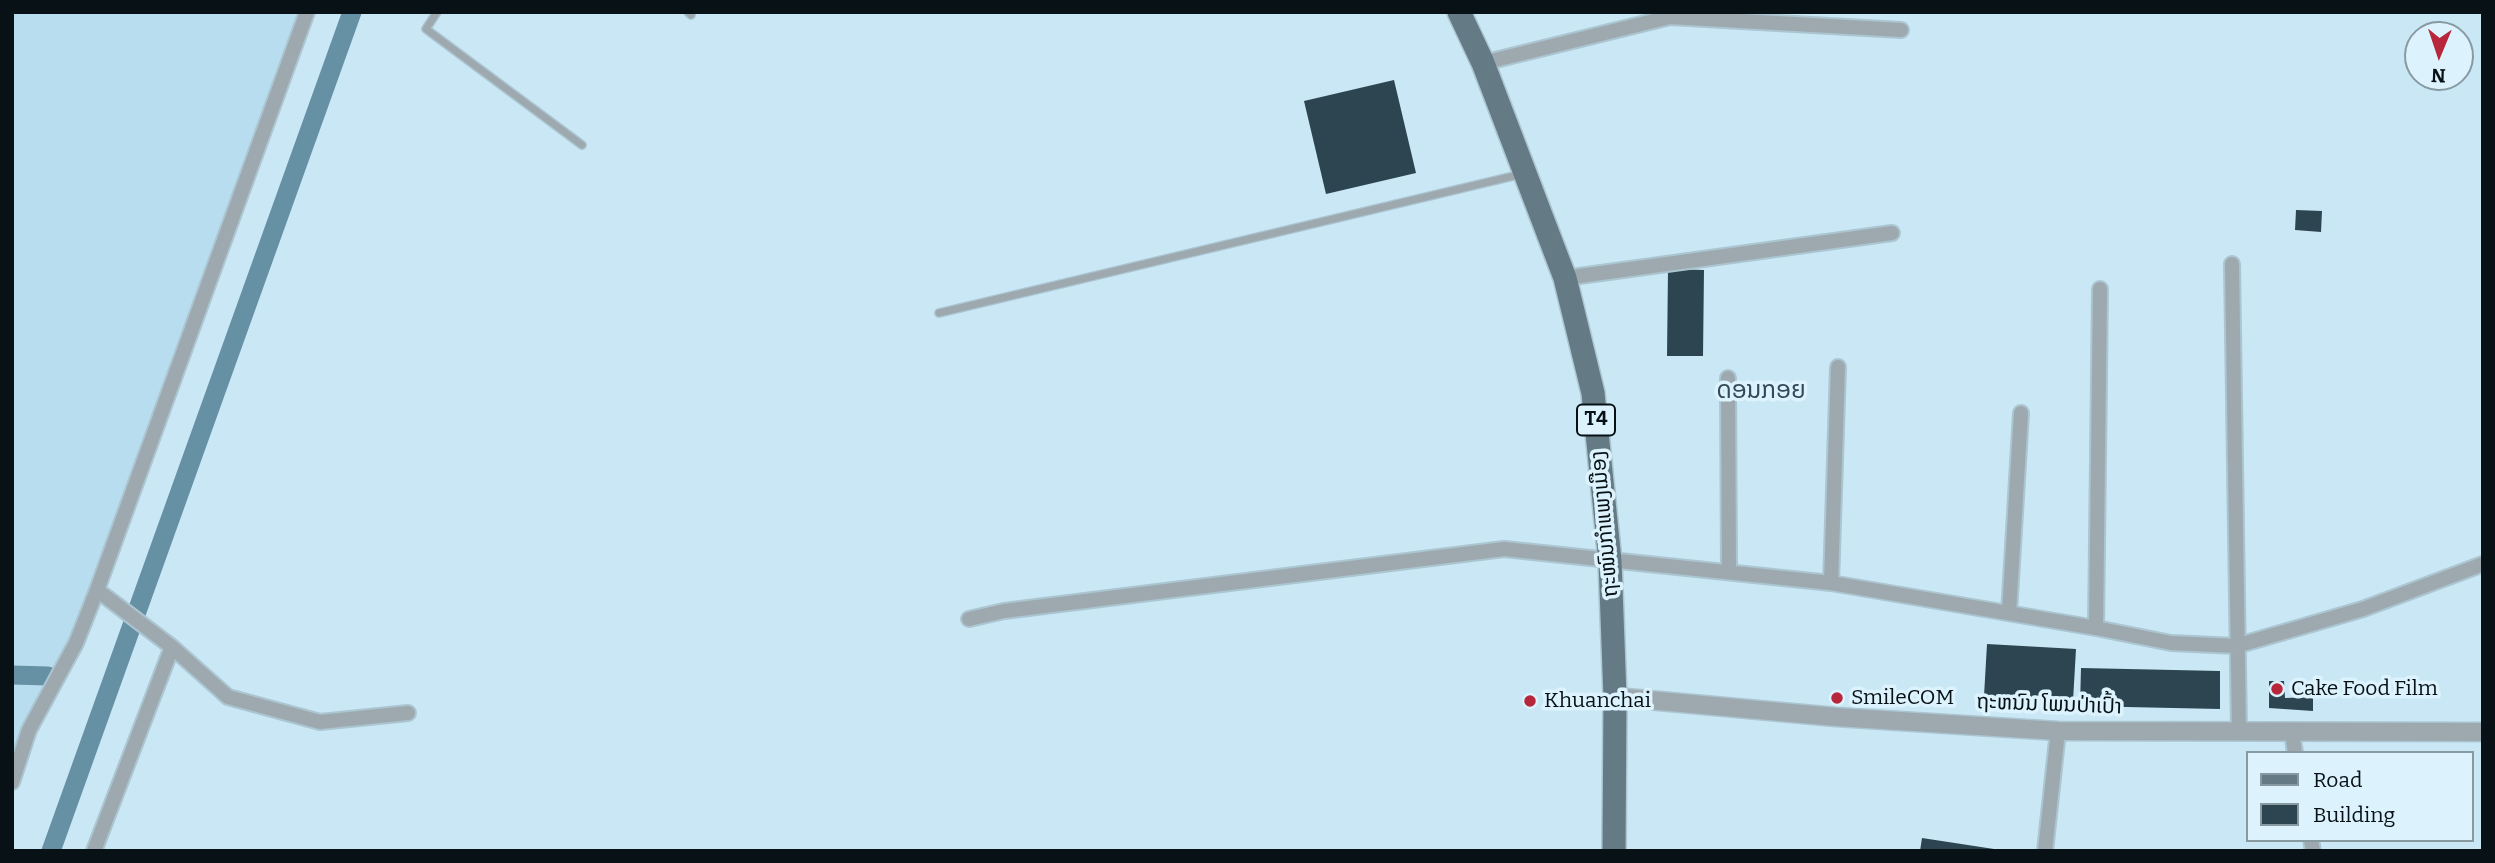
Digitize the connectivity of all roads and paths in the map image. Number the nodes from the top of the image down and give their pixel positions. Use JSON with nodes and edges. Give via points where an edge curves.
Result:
{"nodes":[{"id":1,"x":307,"y":12,"type":"edge"},
{"id":2,"x":437,"y":12,"type":"edge"},
{"id":3,"x":1459,"y":12,"type":"edge"},
{"id":4,"x":1672,"y":15,"type":"edge"},
{"id":5,"x":1901,"y":30,"type":"dead end"},
{"id":6,"x":1483,"y":63,"type":"junction"},
{"id":7,"x":582,"y":145,"type":"dead end"},
{"id":8,"x":1526,"y":173,"type":"junction"},
{"id":9,"x":1892,"y":233,"type":"dead end"},
{"id":10,"x":2232,"y":264,"type":"dead end"},
{"id":11,"x":1565,"y":278,"type":"junction"},
{"id":12,"x":2100,"y":289,"type":"dead end"},
{"id":13,"x":939,"y":313,"type":"dead end"},
{"id":14,"x":1838,"y":367,"type":"dead end"},
{"id":15,"x":1728,"y":378,"type":"dead end"},
{"id":16,"x":2021,"y":413,"type":"dead end"},
{"id":17,"x":1610,"y":561,"type":"junction"},
{"id":18,"x":2483,"y":564,"type":"edge"},
{"id":19,"x":1729,"y":572,"type":"junction"},
{"id":20,"x":1831,"y":583,"type":"junction"},
{"id":21,"x":97,"y":590,"type":"junction"},
{"id":22,"x":2009,"y":613,"type":"junction"},
{"id":23,"x":969,"y":619,"type":"dead end"},
{"id":24,"x":2096,"y":628,"type":"junction"},
{"id":25,"x":2236,"y":646,"type":"junction"},
{"id":26,"x":172,"y":647,"type":"junction"},
{"id":27,"x":1615,"y":697,"type":"junction"},
{"id":28,"x":408,"y":713,"type":"dead end"},
{"id":29,"x":2058,"y":731,"type":"junction"},
{"id":30,"x":2239,"y":731,"type":"junction"},
{"id":31,"x":2292,"y":732,"type":"junction"},
{"id":32,"x":2483,"y":732,"type":"edge"},
{"id":33,"x":2295,"y":751,"type":"edge"},
{"id":34,"x":12,"y":782,"type":"edge"},
{"id":35,"x":94,"y":851,"type":"edge"},
{"id":36,"x":1614,"y":851,"type":"edge"},
{"id":37,"x":2045,"y":851,"type":"edge"}],
"edges":[{"from":1,"to":21,"type":"street"},
{"from":2,"to":7,"type":"lane","via":[[426,29]]},
{"from":3,"to":6,"type":"main road","name":"ຖະໜົນກຳແພງເມືອງ","number":"T4"},
{"from":4,"to":5,"type":"street"},
{"from":4,"to":6,"type":"street"},
{"from":6,"to":8,"type":"main road","name":"ຖະໜົນກຳແພງເມືອງ","number":"T4"},
{"from":8,"to":11,"type":"main road","name":"ຖະໜົນກຳແພງເມືອງ","number":"T4"},
{"from":8,"to":13,"type":"lane"},
{"from":9,"to":11,"type":"street"},
{"from":10,"to":25,"type":"street"},
{"from":11,"to":17,"type":"main road","name":"ຖະໜົນກຳແພງເມືອງ","number":"T4","via":[[1593,393]]},
{"from":12,"to":24,"type":"street"},
{"from":14,"to":20,"type":"street"},
{"from":15,"to":19,"type":"street"},
{"from":16,"to":22,"type":"street"},
{"from":17,"to":19,"type":"street"},
{"from":17,"to":23,"type":"street","via":[[1504,550]]},
{"from":17,"to":27,"type":"main road","name":"ຖະໜົນກຳແພງເມືອງ","number":"T4"},
{"from":18,"to":25,"type":"street","via":[[2363,609]]},
{"from":19,"to":20,"type":"street"},
{"from":20,"to":22,"type":"street"},
{"from":21,"to":26,"type":"street"},
{"from":21,"to":34,"type":"street","via":[[76,643],[29,730]]},
{"from":22,"to":24,"type":"street"},
{"from":24,"to":25,"type":"street","via":[[2171,643]]},
{"from":25,"to":30,"type":"street"},
{"from":26,"to":28,"type":"street","via":[[228,697],[320,722]]},
{"from":26,"to":35,"type":"street"},
{"from":27,"to":29,"type":"street","name":"ຖະຫນົນ ໂພນປ່າເປົ້າ"},
{"from":27,"to":36,"type":"main road","name":"ຖະໜົນກຳແພງເມືອງ","number":"T4"},
{"from":29,"to":30,"type":"street","name":"ຖະຫນົນ ໂພນປ່າເປົ້າ"},
{"from":29,"to":37,"type":"street"},
{"from":30,"to":31,"type":"street","name":"ຖະຫນົນ ໂພນປ່າເປົ້າ"},
{"from":31,"to":32,"type":"street","name":"ຖະຫນົນ ໂພນປ່າເປົ້າ"},
{"from":31,"to":33,"type":"street"}]}
